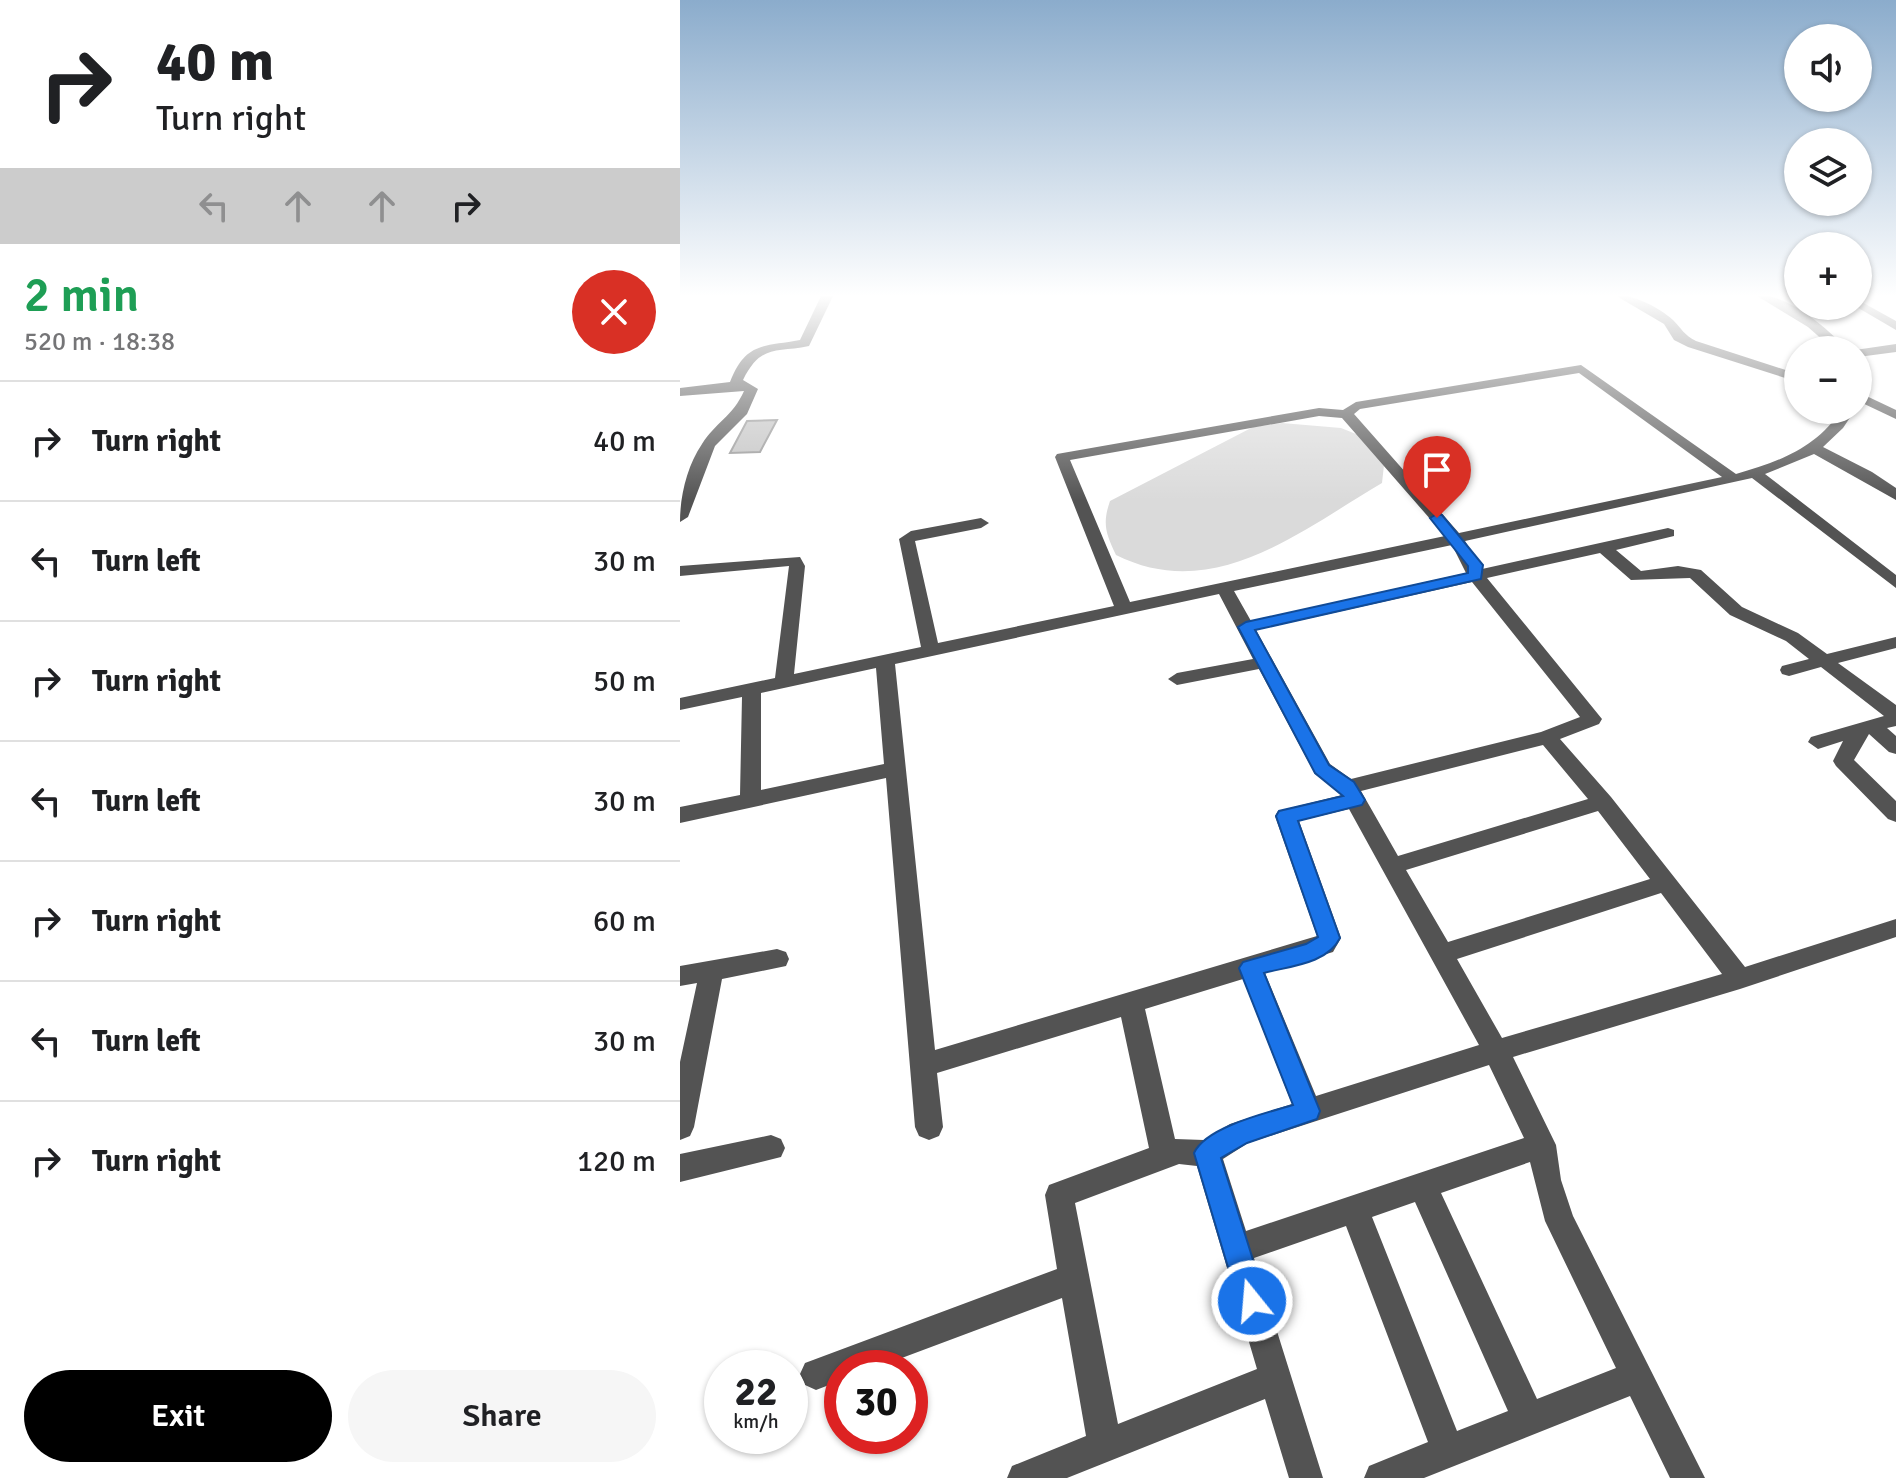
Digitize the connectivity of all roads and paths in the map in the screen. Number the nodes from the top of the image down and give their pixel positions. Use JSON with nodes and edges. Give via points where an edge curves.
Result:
{"nodes":[{"id":1,"x":746,"y":363,"type":"edge"},
{"id":2,"x":1751,"y":363,"type":"edge"},
{"id":3,"x":1784,"y":374,"type":"edge"},
{"id":4,"x":742,"y":385,"type":"junction"},
{"id":5,"x":680,"y":392,"type":"edge"},
{"id":6,"x":1872,"y":403,"type":"edge"},
{"id":7,"x":1346,"y":414,"type":"junction"},
{"id":8,"x":1896,"y":415,"type":"edge"},
{"id":9,"x":1841,"y":424,"type":"edge"},
{"id":10,"x":1815,"y":449,"type":"junction"},
{"id":11,"x":1754,"y":473,"type":"junction"},
{"id":12,"x":1734,"y":479,"type":"junction"},
{"id":13,"x":685,"y":492,"type":"edge"},
{"id":14,"x":1896,"y":495,"type":"edge"},
{"id":15,"x":680,"y":517,"type":"edge"},
{"id":16,"x":981,"y":523,"type":"dead end"},
{"id":17,"x":1668,"y":533,"type":"dead end"},
{"id":18,"x":1455,"y":539,"type":"junction"},
{"id":19,"x":1604,"y":548,"type":"junction"},
{"id":20,"x":680,"y":571,"type":"edge"},
{"id":21,"x":1476,"y":576,"type":"junction"},
{"id":22,"x":1896,"y":583,"type":"edge"},
{"id":23,"x":1224,"y":588,"type":"junction"},
{"id":24,"x":1124,"y":608,"type":"junction"},
{"id":25,"x":1246,"y":627,"type":"junction"},
{"id":26,"x":1896,"y":642,"type":"edge"},
{"id":27,"x":931,"y":651,"type":"junction"},
{"id":28,"x":1827,"y":660,"type":"junction"},
{"id":29,"x":885,"y":661,"type":"junction"},
{"id":30,"x":1265,"y":662,"type":"junction"},
{"id":31,"x":1789,"y":670,"type":"dead end"},
{"id":32,"x":1177,"y":679,"type":"dead end"},
{"id":33,"x":784,"y":682,"type":"junction"},
{"id":34,"x":752,"y":689,"type":"junction"},
{"id":35,"x":680,"y":704,"type":"edge"},
{"id":36,"x":1896,"y":717,"type":"edge"},
{"id":37,"x":1866,"y":728,"type":"junction"},
{"id":38,"x":1547,"y":737,"type":"junction"},
{"id":39,"x":1818,"y":742,"type":"dead end"},
{"id":40,"x":1896,"y":747,"type":"edge"},
{"id":41,"x":894,"y":769,"type":"junction"},
{"id":42,"x":1351,"y":794,"type":"junction"},
{"id":43,"x":750,"y":800,"type":"junction"},
{"id":44,"x":1603,"y":802,"type":"junction"},
{"id":45,"x":1896,"y":814,"type":"edge"},
{"id":46,"x":680,"y":815,"type":"edge"},
{"id":47,"x":1392,"y":866,"type":"junction"},
{"id":48,"x":1665,"y":883,"type":"junction"},
{"id":49,"x":1896,"y":928,"type":"edge"},
{"id":50,"x":1442,"y":954,"type":"junction"},
{"id":51,"x":777,"y":959,"type":"dead end"},
{"id":52,"x":1251,"y":968,"type":"junction"},
{"id":53,"x":712,"y":969,"type":"junction"},
{"id":54,"x":680,"y":976,"type":"edge"},
{"id":55,"x":1740,"y":979,"type":"junction"},
{"id":56,"x":1130,"y":1001,"type":"junction"},
{"id":57,"x":1496,"y":1051,"type":"junction"},
{"id":58,"x":924,"y":1065,"type":"junction"},
{"id":59,"x":1308,"y":1111,"type":"junction"},
{"id":60,"x":680,"y":1127,"type":"edge"},
{"id":61,"x":929,"y":1127,"type":"dead end"},
{"id":62,"x":1542,"y":1145,"type":"junction"},
{"id":63,"x":771,"y":1148,"type":"dead end"},
{"id":64,"x":1207,"y":1153,"type":"junction"},
{"id":65,"x":1165,"y":1156,"type":"junction"},
{"id":66,"x":680,"y":1168,"type":"edge"},
{"id":67,"x":1422,"y":1184,"type":"junction"},
{"id":68,"x":1354,"y":1208,"type":"junction"},
{"id":69,"x":1236,"y":1249,"type":"junction"},
{"id":70,"x":1074,"y":1278,"type":"junction"},
{"id":71,"x":816,"y":1374,"type":"dead end"},
{"id":72,"x":1636,"y":1377,"type":"junction"},
{"id":73,"x":1276,"y":1378,"type":"junction"},
{"id":74,"x":1529,"y":1419,"type":"junction"},
{"id":75,"x":1105,"y":1446,"type":"junction"},
{"id":76,"x":1448,"y":1451,"type":"junction"},
{"id":77,"x":1024,"y":1478,"type":"edge"},
{"id":78,"x":1306,"y":1478,"type":"edge"},
{"id":79,"x":1381,"y":1478,"type":"edge"},
{"id":80,"x":1688,"y":1478,"type":"edge"}],
"edges":[{"from":1,"to":4,"type":"street","via":[[736,382]]},
{"from":2,"to":3,"type":"street"},
{"from":4,"to":5,"type":"street"},
{"from":4,"to":13,"type":"street","via":[[751,389],[744,407],[708,445]]},
{"from":6,"to":8,"type":"street"},
{"from":7,"to":12,"type":"street","via":[[1356,406],[1581,369]]},
{"from":7,"to":18,"type":"street"},
{"from":7,"to":24,"type":"street","via":[[1319,412],[1062,457]]},
{"from":9,"to":10,"type":"street"},
{"from":10,"to":11,"type":"street"},
{"from":10,"to":14,"type":"street"},
{"from":11,"to":12,"type":"street"},
{"from":11,"to":22,"type":"street"},
{"from":12,"to":18,"type":"street"},
{"from":13,"to":15,"type":"street"},
{"from":16,"to":27,"type":"street","via":[[907,539]]},
{"from":17,"to":19,"type":"street"},
{"from":18,"to":21,"type":"street","via":[[1475,565]]},
{"from":18,"to":23,"type":"street"},
{"from":19,"to":21,"type":"street"},
{"from":19,"to":28,"type":"street","via":[[1637,576],[1695,574],[1736,611],[1778,629]]},
{"from":20,"to":33,"type":"street","via":[[794,560]]},
{"from":21,"to":25,"type":"street"},
{"from":21,"to":38,"type":"street","via":[[1592,719]]},
{"from":23,"to":24,"type":"street"},
{"from":23,"to":25,"type":"street"},
{"from":24,"to":27,"type":"street"},
{"from":25,"to":30,"type":"street"},
{"from":26,"to":28,"type":"street"},
{"from":27,"to":29,"type":"street"},
{"from":28,"to":31,"type":"street"},
{"from":28,"to":36,"type":"street"},
{"from":29,"to":33,"type":"street"},
{"from":29,"to":41,"type":"street"},
{"from":30,"to":32,"type":"street"},
{"from":30,"to":42,"type":"street","via":[[1322,769]]},
{"from":33,"to":34,"type":"street"},
{"from":34,"to":35,"type":"street"},
{"from":34,"to":43,"type":"street"},
{"from":36,"to":37,"type":"street"},
{"from":37,"to":39,"type":"street"},
{"from":37,"to":40,"type":"street"},
{"from":37,"to":45,"type":"street","via":[[1843,761]]},
{"from":38,"to":42,"type":"street"},
{"from":38,"to":44,"type":"street"},
{"from":41,"to":43,"type":"street"},
{"from":41,"to":58,"type":"street"},
{"from":42,"to":47,"type":"street"},
{"from":42,"to":52,"type":"street","via":[[1286,816],[1329,938],[1311,952]]},
{"from":43,"to":46,"type":"street"},
{"from":44,"to":47,"type":"street"},
{"from":44,"to":48,"type":"street"},
{"from":47,"to":50,"type":"street"},
{"from":48,"to":50,"type":"street"},
{"from":48,"to":55,"type":"street"},
{"from":49,"to":55,"type":"street"},
{"from":50,"to":57,"type":"street"},
{"from":51,"to":53,"type":"street"},
{"from":52,"to":56,"type":"street"},
{"from":52,"to":59,"type":"street"},
{"from":53,"to":54,"type":"street"},
{"from":53,"to":60,"type":"street"},
{"from":55,"to":57,"type":"street"},
{"from":56,"to":58,"type":"street"},
{"from":56,"to":65,"type":"street"},
{"from":57,"to":59,"type":"street"},
{"from":57,"to":62,"type":"street"},
{"from":58,"to":61,"type":"street"},
{"from":59,"to":64,"type":"street","via":[[1240,1133]]},
{"from":62,"to":67,"type":"street"},
{"from":62,"to":72,"type":"street","via":[[1560,1221]]},
{"from":63,"to":66,"type":"street"},
{"from":64,"to":65,"type":"street"},
{"from":64,"to":69,"type":"street"},
{"from":65,"to":70,"type":"street","via":[[1059,1195]]},
{"from":67,"to":68,"type":"street"},
{"from":67,"to":74,"type":"street"},
{"from":68,"to":69,"type":"street"},
{"from":68,"to":76,"type":"street"},
{"from":69,"to":73,"type":"street"},
{"from":70,"to":71,"type":"street"},
{"from":70,"to":75,"type":"street"},
{"from":72,"to":74,"type":"street"},
{"from":72,"to":80,"type":"street"},
{"from":73,"to":75,"type":"street"},
{"from":73,"to":78,"type":"street"},
{"from":74,"to":76,"type":"street"},
{"from":75,"to":77,"type":"street"},
{"from":76,"to":79,"type":"street"}]}
